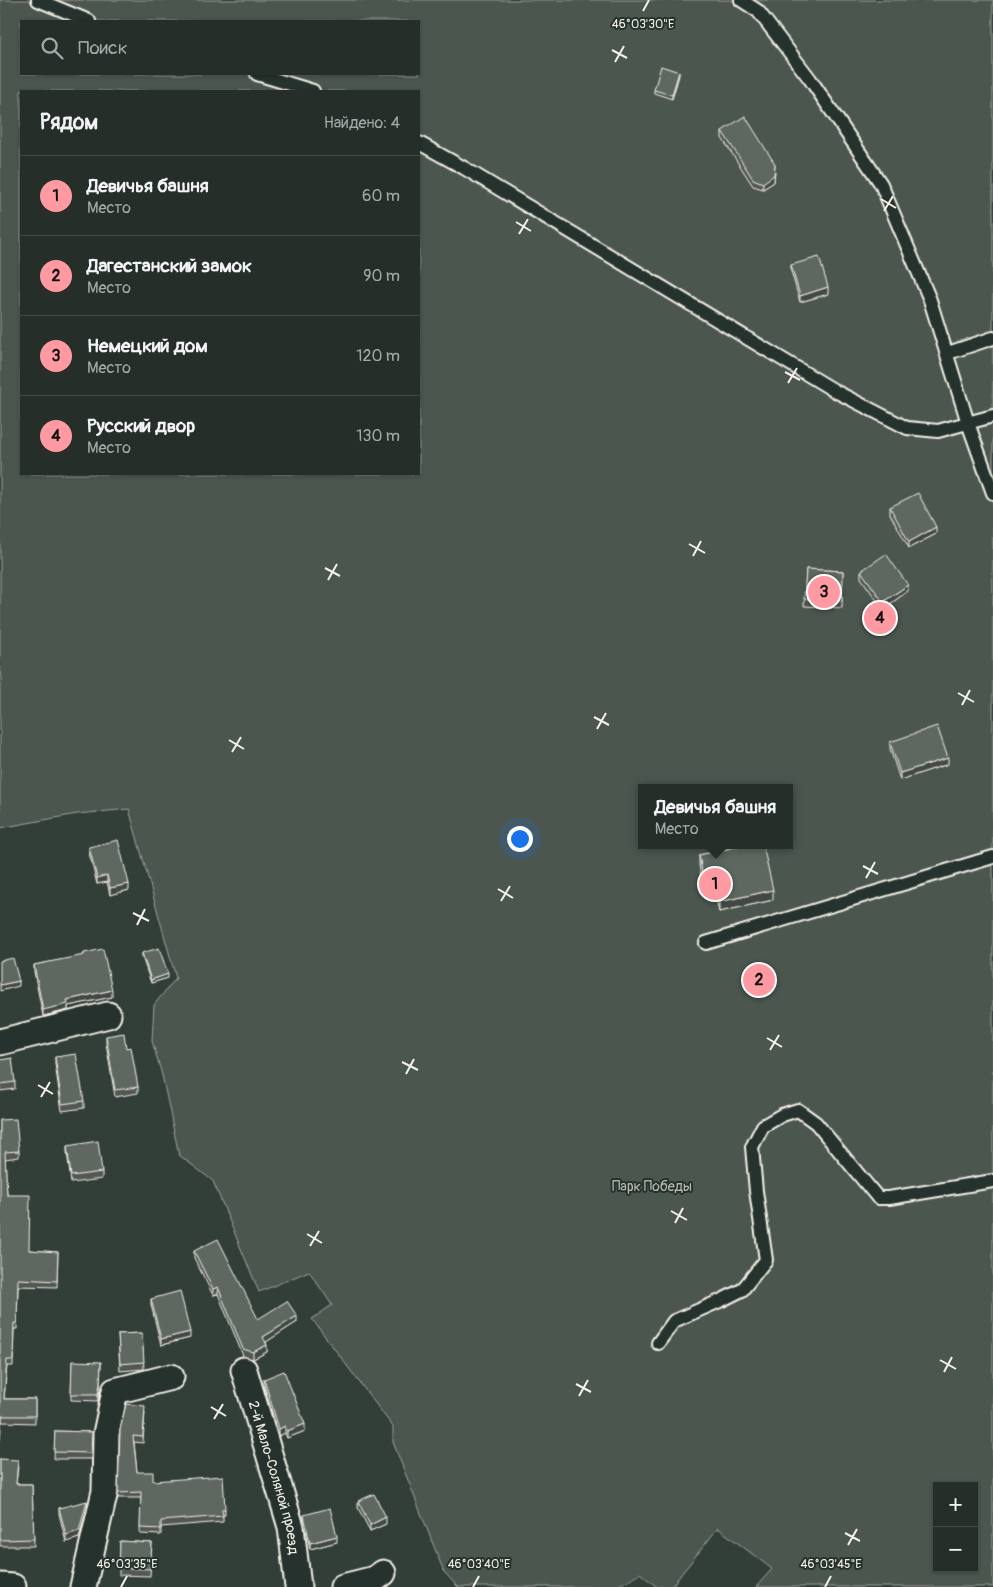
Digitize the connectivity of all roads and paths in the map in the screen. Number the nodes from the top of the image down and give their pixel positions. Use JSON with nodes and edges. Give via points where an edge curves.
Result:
{"nodes":[{"id":1,"x":38,"y":0,"type":"edge"},
{"id":2,"x":741,"y":0,"type":"edge"},
{"id":3,"x":87,"y":20,"type":"edge"},
{"id":4,"x":260,"y":75,"type":"edge"},
{"id":5,"x":310,"y":90,"type":"edge"},
{"id":6,"x":420,"y":144,"type":"edge"},
{"id":7,"x":993,"y":338,"type":"edge"},
{"id":8,"x":948,"y":353,"type":"junction"},
{"id":9,"x":993,"y":416,"type":"edge"},
{"id":10,"x":968,"y":423,"type":"junction"},
{"id":11,"x":993,"y":493,"type":"edge"},
{"id":12,"x":993,"y":857,"type":"edge"},
{"id":13,"x":706,"y":942,"type":"dead end"},
{"id":14,"x":108,"y":1015,"type":"dead end"},
{"id":15,"x":0,"y":1042,"type":"edge"},
{"id":16,"x":993,"y":1181,"type":"edge"},
{"id":17,"x":658,"y":1343,"type":"dead end"},
{"id":18,"x":244,"y":1370,"type":"dead end"},
{"id":19,"x":171,"y":1377,"type":"dead end"},
{"id":20,"x":383,"y":1573,"type":"dead end"},
{"id":21,"x":83,"y":1587,"type":"edge"},
{"id":22,"x":298,"y":1587,"type":"edge"},
{"id":23,"x":344,"y":1587,"type":"edge"}],
"edges":[{"from":1,"to":3,"type":"lane"},
{"from":2,"to":8,"type":"lane","via":[[758,11],[810,79],[881,184],[930,300]]},
{"from":4,"to":5,"type":"lane"},
{"from":6,"to":10,"type":"lane","via":[[836,391],[899,424],[907,428],[938,431]]},
{"from":7,"to":8,"type":"lane"},
{"from":8,"to":10,"type":"lane"},
{"from":9,"to":10,"type":"lane"},
{"from":10,"to":11,"type":"lane"},
{"from":12,"to":13,"type":"lane"},
{"from":14,"to":15,"type":"street"},
{"from":16,"to":17,"type":"lane","via":[[878,1198],[816,1123],[798,1110],[782,1115],[763,1126],[752,1147],[766,1260],[742,1290],[674,1321]]},
{"from":18,"to":22,"type":"street","name":"2-й Мало-Соляной проезд","via":[[291,1527]]},
{"from":19,"to":21,"type":"street","via":[[115,1391],[106,1434],[105,1491]]},
{"from":20,"to":23,"type":"street","via":[[375,1579]]}]}
